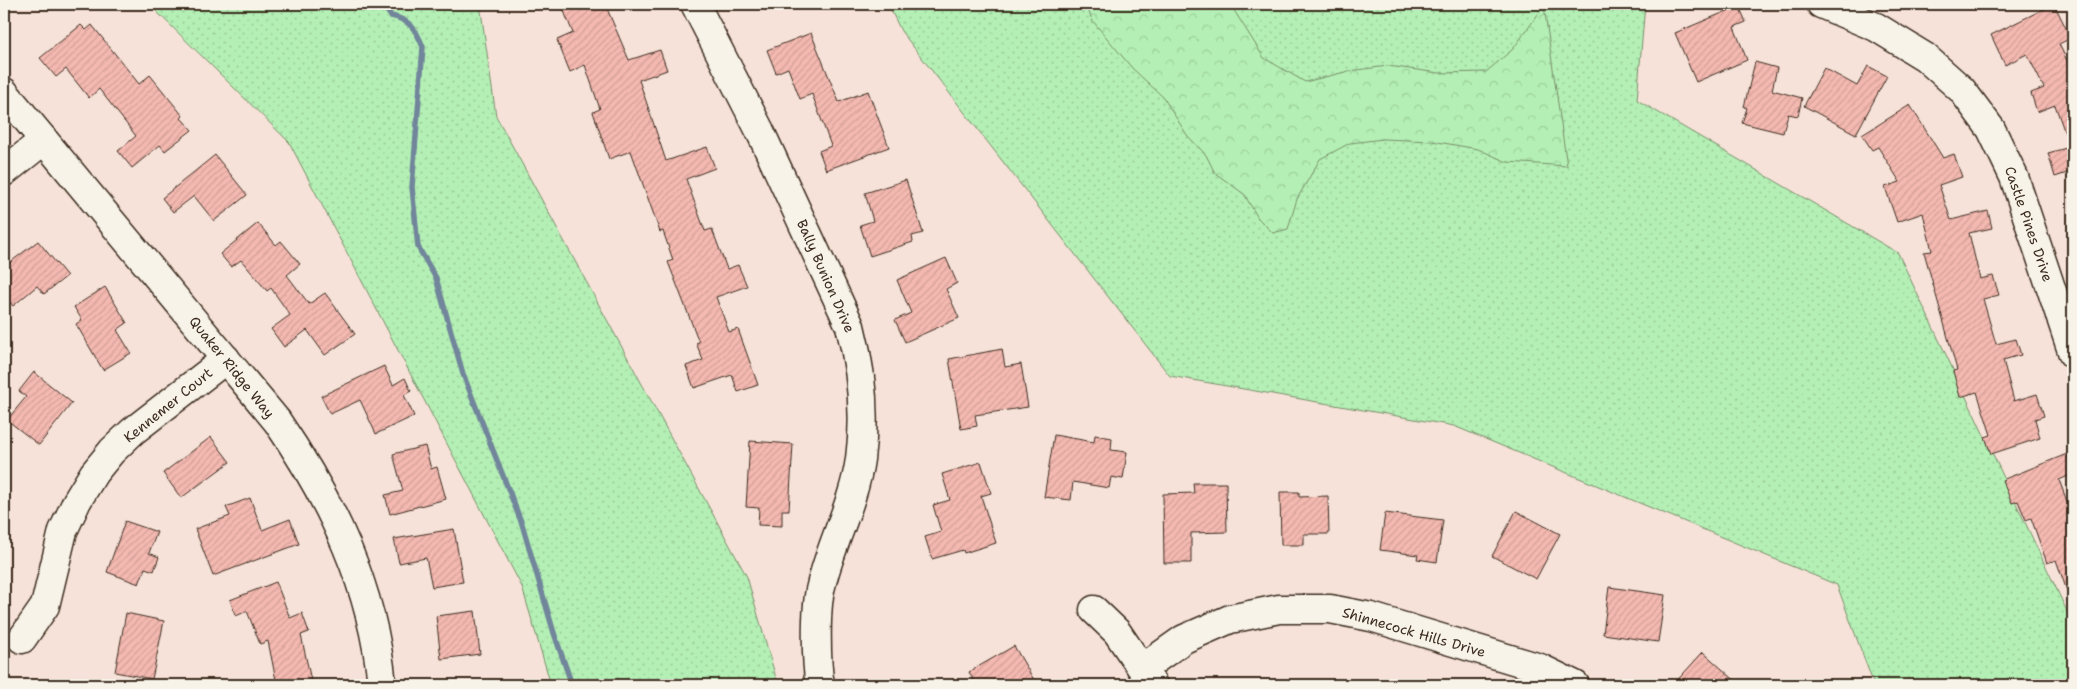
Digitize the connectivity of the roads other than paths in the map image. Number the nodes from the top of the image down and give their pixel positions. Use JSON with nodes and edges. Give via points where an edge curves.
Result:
{"nodes":[{"id":1,"x":694,"y":4,"type":"edge"},
{"id":2,"x":1821,"y":4,"type":"edge"},
{"id":3,"x":4,"y":92,"type":"edge"},
{"id":4,"x":44,"y":140,"type":"junction"},
{"id":5,"x":4,"y":172,"type":"edge"},
{"id":6,"x":2073,"y":354,"type":"edge"},
{"id":7,"x":226,"y":359,"type":"junction"},
{"id":8,"x":1094,"y":610,"type":"dead end"},
{"id":9,"x":22,"y":639,"type":"dead end"},
{"id":10,"x":1148,"y":677,"type":"edge"},
{"id":11,"x":382,"y":685,"type":"edge"},
{"id":12,"x":820,"y":685,"type":"edge"},
{"id":13,"x":1575,"y":685,"type":"edge"}],
"edges":[{"from":1,"to":12,"type":"street","name":"Bally Bunion Drive","via":[[760,131],[850,326],[856,351],[862,414],[860,458],[852,494],[820,588],[817,634]]},
{"from":2,"to":6,"type":"street","name":"Castle Pines Drive","via":[[1876,27],[1925,57],[1962,90],[1991,129],[2014,177]]},
{"from":3,"to":4,"type":"street","name":"Quaker Ridge Way"},
{"from":4,"to":5,"type":"street"},
{"from":4,"to":7,"type":"street","name":"Quaker Ridge Way"},
{"from":7,"to":9,"type":"street","name":"Kennemer Court","via":[[133,431],[94,473],[63,531],[46,606]]},
{"from":7,"to":11,"type":"street","name":"Quaker Ridge Way","via":[[277,421],[330,507],[352,557],[368,610]]},
{"from":8,"to":10,"type":"street","via":[[1117,632]]},
{"from":10,"to":13,"type":"street","name":"Shinnecock Hills Drive","via":[[1184,639],[1230,619],[1279,609],[1330,609],[1371,617],[1540,668]]}]}
